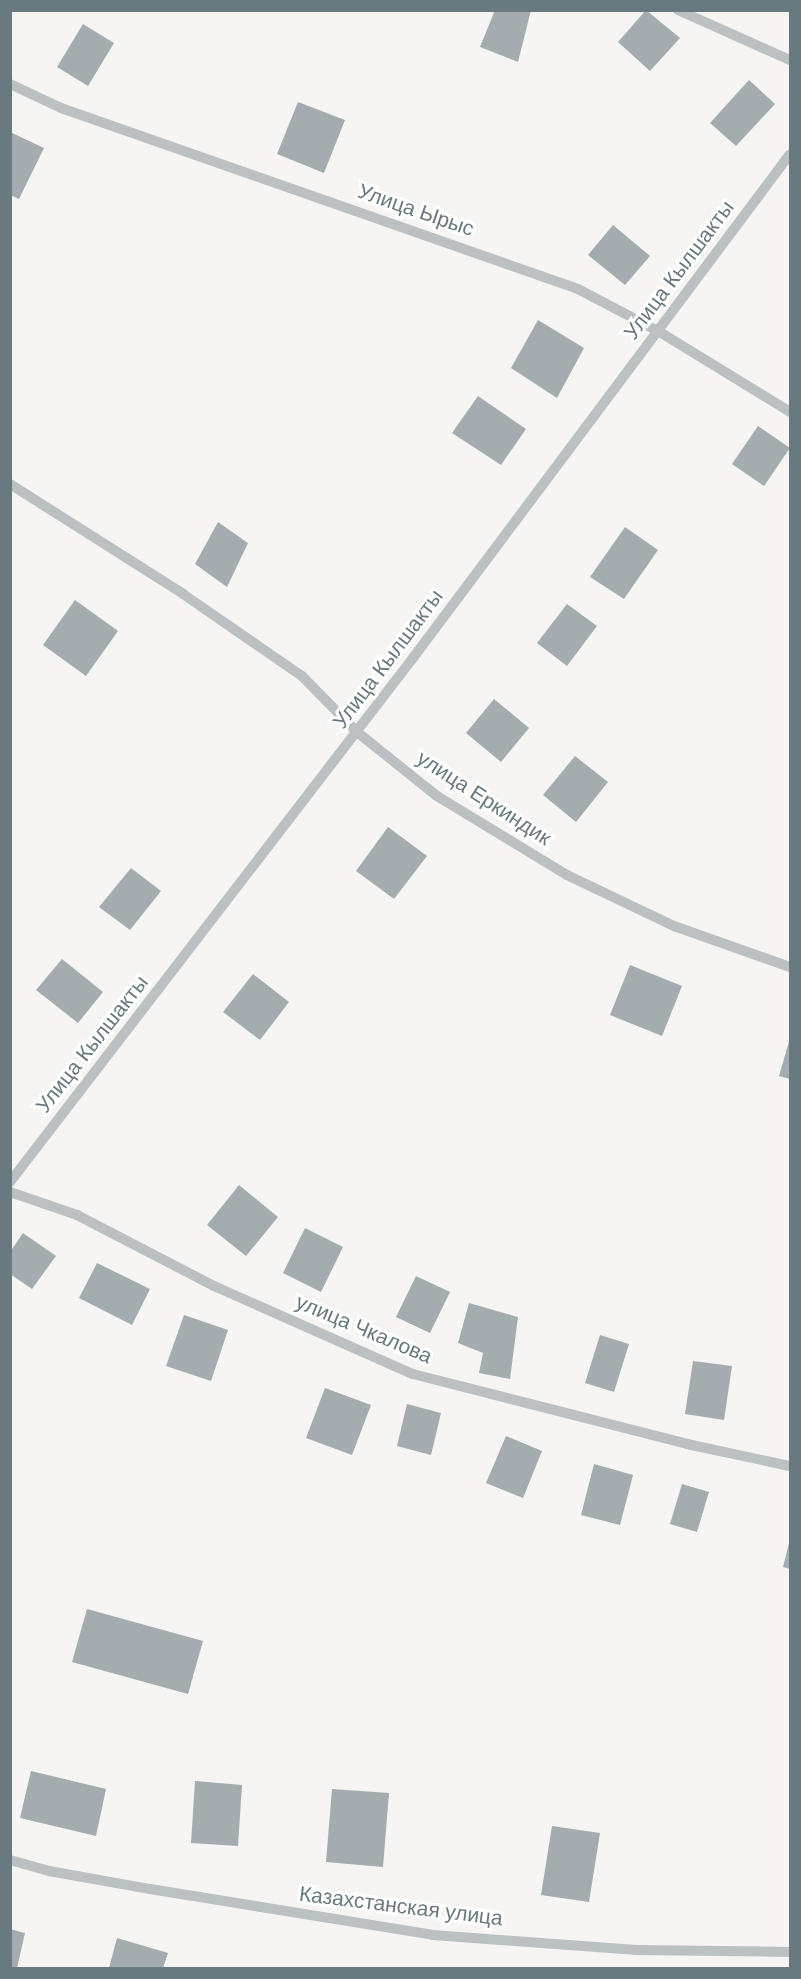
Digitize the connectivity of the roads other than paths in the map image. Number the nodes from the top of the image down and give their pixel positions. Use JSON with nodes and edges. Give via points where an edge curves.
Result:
{"nodes":[{"id":1,"x":678,"y":10,"type":"edge"},
{"id":2,"x":790,"y":60,"type":"edge"},
{"id":3,"x":10,"y":84,"type":"edge"},
{"id":4,"x":790,"y":154,"type":"edge"},
{"id":5,"x":658,"y":331,"type":"junction"},
{"id":6,"x":790,"y":412,"type":"edge"},
{"id":7,"x":10,"y":484,"type":"edge"},
{"id":8,"x":357,"y":732,"type":"junction"},
{"id":9,"x":790,"y":967,"type":"edge"},
{"id":10,"x":10,"y":1182,"type":"edge"},
{"id":11,"x":10,"y":1192,"type":"edge"},
{"id":12,"x":790,"y":1466,"type":"edge"},
{"id":13,"x":10,"y":1860,"type":"edge"},
{"id":14,"x":790,"y":1952,"type":"edge"}],
"edges":[{"from":1,"to":2,"type":"street"},
{"from":3,"to":5,"type":"street","name":"Улица Ырыс","via":[[61,108],[578,289]]},
{"from":4,"to":5,"type":"street","name":"Улица Кылшакты"},
{"from":5,"to":6,"type":"street","name":"Улица Ырыс"},
{"from":5,"to":8,"type":"street","name":"Улица Кылшакты"},
{"from":7,"to":8,"type":"street","name":"улица Еркиндик","via":[[183,594],[302,676]]},
{"from":8,"to":9,"type":"street","name":"улица Еркиндик","via":[[437,796],[567,875],[674,926]]},
{"from":8,"to":10,"type":"street","name":"Улица Кылшакты"},
{"from":11,"to":12,"type":"street","name":"улица Чкалова","via":[[77,1215],[214,1286],[413,1374],[687,1444]]},
{"from":13,"to":14,"type":"street","name":"Казахстанская улица","via":[[150,1889],[433,1935],[636,1950]]}]}
